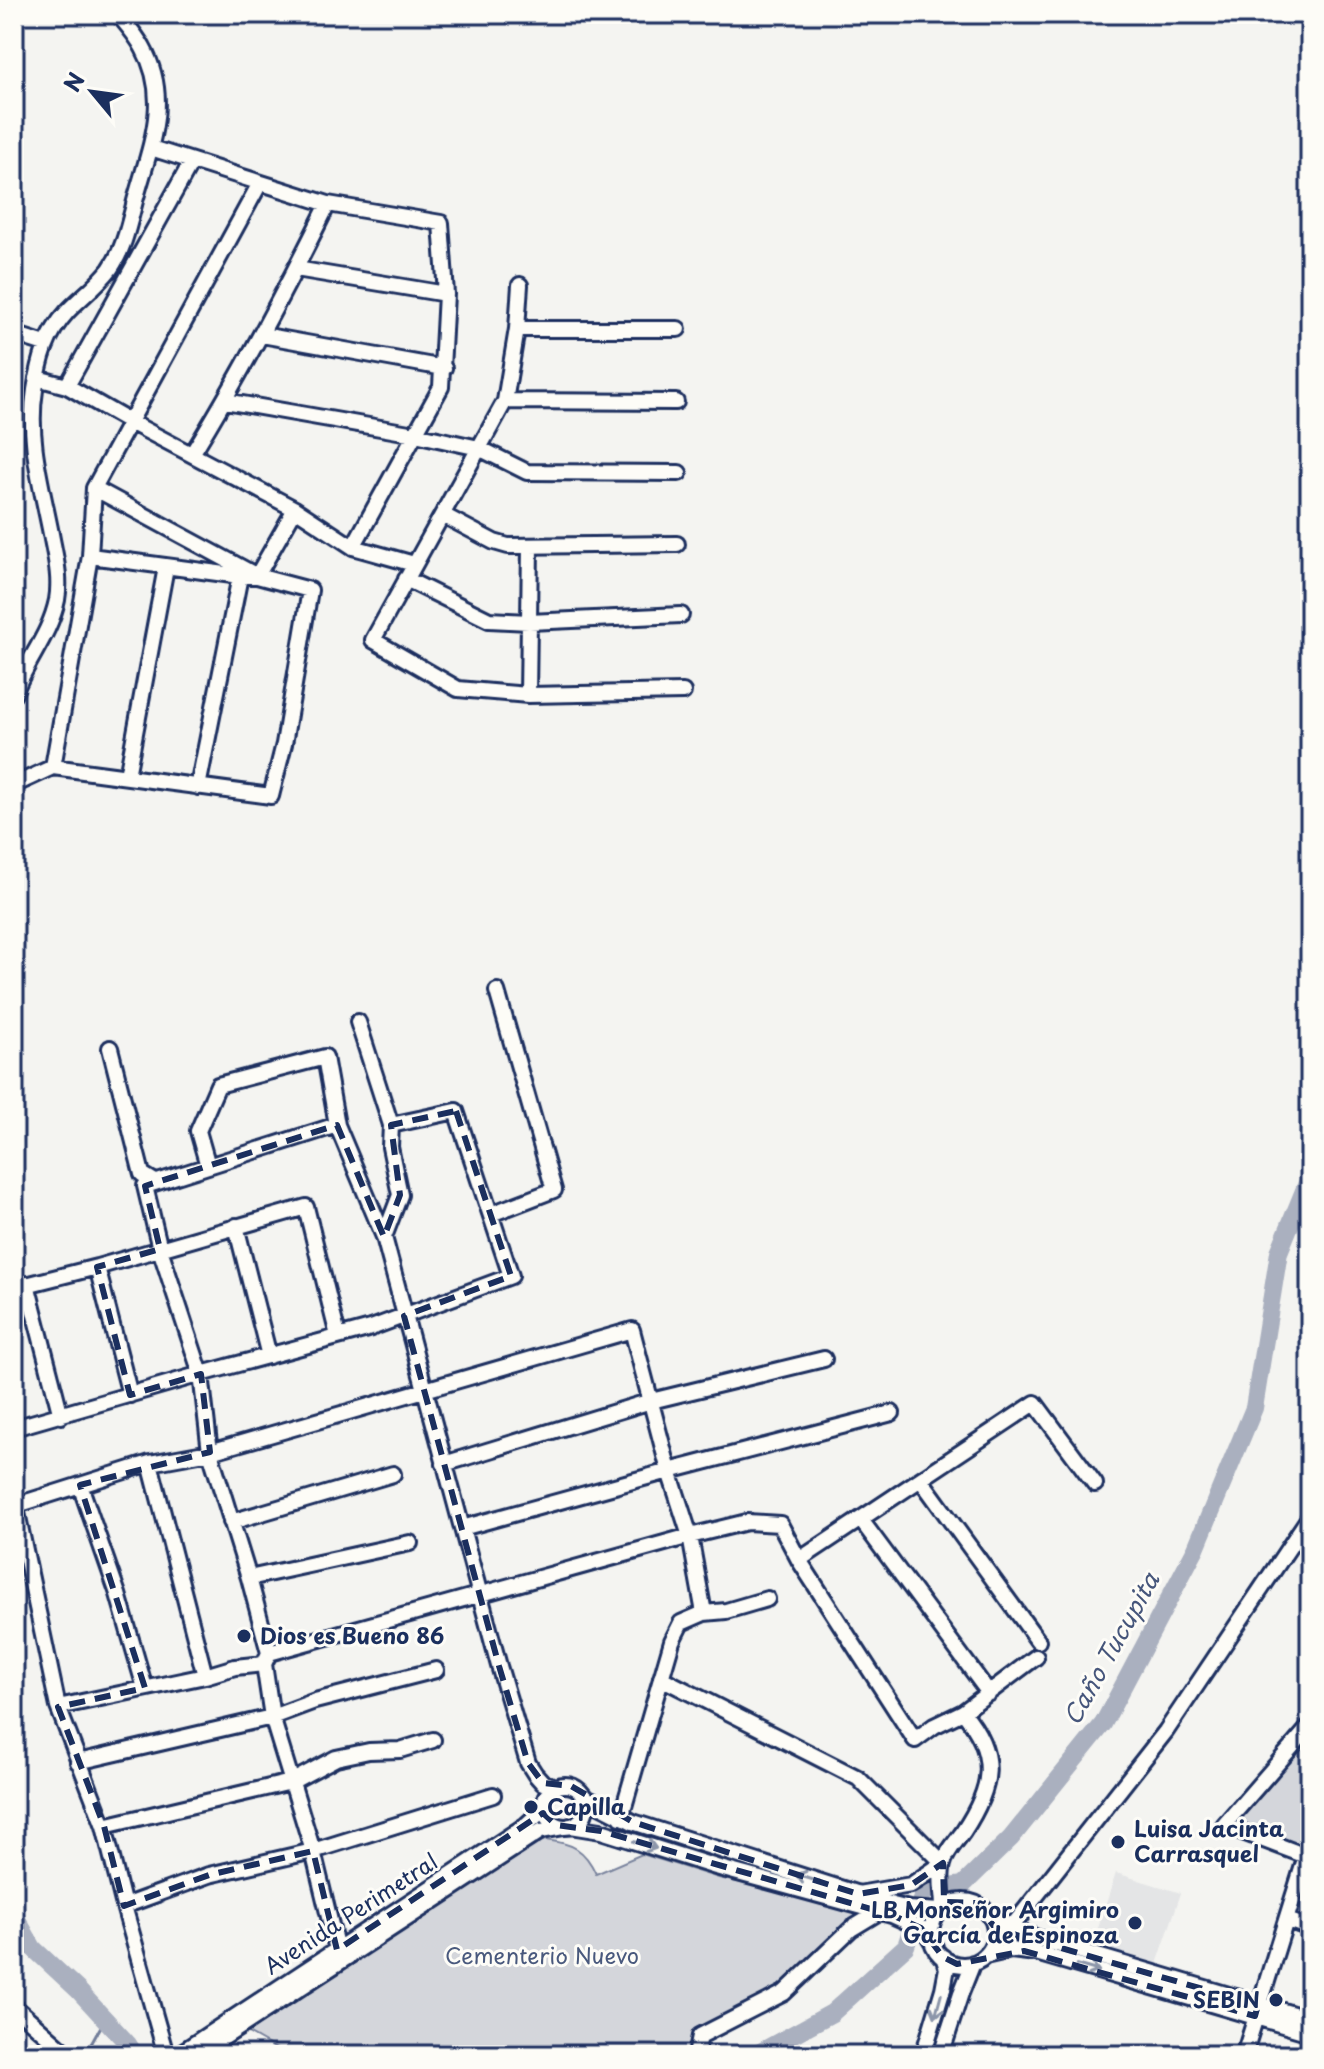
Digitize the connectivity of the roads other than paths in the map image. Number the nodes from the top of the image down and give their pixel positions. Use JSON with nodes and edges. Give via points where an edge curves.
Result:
{"nodes":[{"id":1,"x":118,"y":14,"type":"edge"},
{"id":2,"x":151,"y":148,"type":"junction"},
{"id":3,"x":192,"y":161,"type":"junction"},
{"id":4,"x":260,"y":183,"type":"junction"},
{"id":5,"x":328,"y":204,"type":"junction"},
{"id":6,"x":296,"y":269,"type":"junction"},
{"id":7,"x":520,"y":285,"type":"dead end"},
{"id":8,"x":446,"y":294,"type":"junction"},
{"id":9,"x":517,"y":329,"type":"junction"},
{"id":10,"x":678,"y":329,"type":"dead end"},
{"id":11,"x":14,"y":334,"type":"edge"},
{"id":12,"x":262,"y":335,"type":"junction"},
{"id":13,"x":45,"y":344,"type":"junction"},
{"id":14,"x":444,"y":368,"type":"junction"},
{"id":15,"x":37,"y":378,"type":"junction"},
{"id":16,"x":67,"y":386,"type":"junction"},
{"id":17,"x":225,"y":401,"type":"junction"},
{"id":18,"x":505,"y":401,"type":"junction"},
{"id":19,"x":676,"y":402,"type":"dead end"},
{"id":20,"x":130,"y":422,"type":"junction"},
{"id":21,"x":415,"y":434,"type":"junction"},
{"id":22,"x":479,"y":448,"type":"junction"},
{"id":23,"x":192,"y":454,"type":"junction"},
{"id":24,"x":679,"y":473,"type":"dead end"},
{"id":25,"x":94,"y":488,"type":"junction"},
{"id":26,"x":295,"y":509,"type":"junction"},
{"id":27,"x":443,"y":515,"type":"junction"},
{"id":28,"x":677,"y":544,"type":"dead end"},
{"id":29,"x":530,"y":546,"type":"junction"},
{"id":30,"x":353,"y":547,"type":"junction"},
{"id":31,"x":90,"y":556,"type":"junction"},
{"id":32,"x":414,"y":564,"type":"junction"},
{"id":33,"x":166,"y":567,"type":"junction"},
{"id":34,"x":240,"y":576,"type":"junction"},
{"id":35,"x":257,"y":576,"type":"junction"},
{"id":36,"x":406,"y":579,"type":"junction"},
{"id":37,"x":681,"y":615,"type":"dead end"},
{"id":38,"x":529,"y":622,"type":"junction"},
{"id":39,"x":683,"y":692,"type":"dead end"},
{"id":40,"x":14,"y":694,"type":"edge"},
{"id":41,"x":528,"y":695,"type":"junction"},
{"id":42,"x":53,"y":767,"type":"junction"},
{"id":43,"x":127,"y":776,"type":"junction"},
{"id":44,"x":14,"y":785,"type":"edge"},
{"id":45,"x":198,"y":787,"type":"junction"},
{"id":46,"x":497,"y":991,"type":"dead end"},
{"id":47,"x":358,"y":1022,"type":"dead end"},
{"id":48,"x":110,"y":1048,"type":"dead end"},
{"id":49,"x":337,"y":1125,"type":"junction"},
{"id":50,"x":391,"y":1125,"type":"junction"},
{"id":51,"x":208,"y":1166,"type":"junction"},
{"id":52,"x":155,"y":1182,"type":"junction"},
{"id":53,"x":491,"y":1214,"type":"junction"},
{"id":54,"x":236,"y":1226,"type":"junction"},
{"id":55,"x":384,"y":1237,"type":"junction"},
{"id":56,"x":160,"y":1249,"type":"junction"},
{"id":57,"x":97,"y":1267,"type":"junction"},
{"id":58,"x":20,"y":1286,"type":"edge"},
{"id":59,"x":404,"y":1316,"type":"junction"},
{"id":60,"x":338,"y":1336,"type":"junction"},
{"id":61,"x":269,"y":1356,"type":"junction"},
{"id":62,"x":824,"y":1359,"type":"dead end"},
{"id":63,"x":201,"y":1374,"type":"junction"},
{"id":64,"x":424,"y":1390,"type":"junction"},
{"id":65,"x":130,"y":1395,"type":"junction"},
{"id":66,"x":651,"y":1401,"type":"junction"},
{"id":67,"x":892,"y":1413,"type":"dead end"},
{"id":68,"x":61,"y":1416,"type":"junction"},
{"id":69,"x":14,"y":1428,"type":"edge"},
{"id":70,"x":210,"y":1452,"type":"junction"},
{"id":71,"x":150,"y":1463,"type":"junction"},
{"id":72,"x":444,"y":1464,"type":"junction"},
{"id":73,"x":669,"y":1471,"type":"junction"},
{"id":74,"x":393,"y":1474,"type":"dead end"},
{"id":75,"x":921,"y":1480,"type":"junction"},
{"id":76,"x":1095,"y":1484,"type":"dead end"},
{"id":77,"x":80,"y":1485,"type":"junction"},
{"id":78,"x":15,"y":1501,"type":"edge"},
{"id":79,"x":1310,"y":1516,"type":"edge"},
{"id":80,"x":861,"y":1520,"type":"junction"},
{"id":81,"x":231,"y":1522,"type":"junction"},
{"id":82,"x":462,"y":1528,"type":"junction"},
{"id":83,"x":690,"y":1536,"type":"junction"},
{"id":84,"x":410,"y":1543,"type":"dead end"},
{"id":85,"x":799,"y":1560,"type":"junction"},
{"id":86,"x":249,"y":1578,"type":"junction"},
{"id":87,"x":480,"y":1595,"type":"junction"},
{"id":88,"x":767,"y":1599,"type":"dead end"},
{"id":89,"x":704,"y":1613,"type":"junction"},
{"id":90,"x":266,"y":1658,"type":"junction"},
{"id":91,"x":436,"y":1670,"type":"dead end"},
{"id":92,"x":205,"y":1676,"type":"junction"},
{"id":93,"x":661,"y":1678,"type":"junction"},
{"id":94,"x":145,"y":1688,"type":"junction"},
{"id":95,"x":989,"y":1693,"type":"junction"},
{"id":96,"x":58,"y":1707,"type":"junction"},
{"id":97,"x":963,"y":1712,"type":"junction"},
{"id":98,"x":272,"y":1717,"type":"junction"},
{"id":99,"x":1310,"y":1726,"type":"edge"},
{"id":100,"x":433,"y":1740,"type":"dead end"},
{"id":101,"x":78,"y":1762,"type":"junction"},
{"id":102,"x":291,"y":1782,"type":"junction"},
{"id":103,"x":557,"y":1787,"type":"junction"},
{"id":104,"x":493,"y":1795,"type":"dead end"},
{"id":105,"x":584,"y":1797,"type":"junction"},
{"id":106,"x":543,"y":1804,"type":"junction"},
{"id":107,"x":621,"y":1817,"type":"junction"},
{"id":108,"x":104,"y":1826,"type":"junction"},
{"id":109,"x":566,"y":1826,"type":"junction"},
{"id":110,"x":1308,"y":1850,"type":"edge"},
{"id":111,"x":313,"y":1851,"type":"junction"},
{"id":112,"x":943,"y":1863,"type":"junction"},
{"id":113,"x":858,"y":1894,"type":"junction"},
{"id":114,"x":124,"y":1906,"type":"junction"},
{"id":115,"x":942,"y":1909,"type":"junction"},
{"id":116,"x":879,"y":1912,"type":"junction"},
{"id":117,"x":913,"y":1916,"type":"junction"},
{"id":118,"x":1287,"y":1920,"type":"junction"},
{"id":119,"x":995,"y":1927,"type":"junction"},
{"id":120,"x":1310,"y":1928,"type":"edge"},
{"id":121,"x":337,"y":1950,"type":"junction"},
{"id":122,"x":939,"y":1952,"type":"junction"},
{"id":123,"x":979,"y":1960,"type":"junction"},
{"id":124,"x":14,"y":2006,"type":"edge"},
{"id":125,"x":1257,"y":2011,"type":"junction"},
{"id":126,"x":1310,"y":2019,"type":"edge"},
{"id":127,"x":1310,"y":2033,"type":"edge"},
{"id":128,"x":944,"y":2054,"type":"edge"},
{"id":129,"x":69,"y":2055,"type":"edge"},
{"id":130,"x":166,"y":2055,"type":"edge"},
{"id":131,"x":177,"y":2055,"type":"edge"},
{"id":132,"x":197,"y":2055,"type":"edge"},
{"id":133,"x":696,"y":2055,"type":"edge"},
{"id":134,"x":923,"y":2055,"type":"edge"},
{"id":135,"x":1244,"y":2055,"type":"edge"}],
"edges":[{"from":1,"to":2,"type":"street","via":[[143,47],[154,73],[159,104]]},
{"from":2,"to":3,"type":"street"},
{"from":2,"to":13,"type":"street","via":[[128,233],[112,267],[68,311]]},
{"from":3,"to":4,"type":"street"},
{"from":3,"to":16,"type":"street"},
{"from":4,"to":5,"type":"street"},
{"from":4,"to":20,"type":"street"},
{"from":5,"to":6,"type":"street"},
{"from":5,"to":8,"type":"street","via":[[441,223]]},
{"from":6,"to":8,"type":"street"},
{"from":6,"to":12,"type":"street"},
{"from":7,"to":9,"type":"street"},
{"from":8,"to":14,"type":"street"},
{"from":9,"to":10,"type":"street"},
{"from":9,"to":18,"type":"street"},
{"from":11,"to":13,"type":"street"},
{"from":12,"to":14,"type":"street"},
{"from":12,"to":17,"type":"street"},
{"from":13,"to":15,"type":"street"},
{"from":14,"to":21,"type":"street","via":[[441,387]]},
{"from":15,"to":16,"type":"street"},
{"from":15,"to":40,"type":"street","via":[[33,435],[59,574],[50,625]]},
{"from":16,"to":20,"type":"street"},
{"from":17,"to":21,"type":"street"},
{"from":17,"to":23,"type":"street"},
{"from":18,"to":19,"type":"street"},
{"from":18,"to":22,"type":"street"},
{"from":20,"to":23,"type":"street"},
{"from":20,"to":25,"type":"street"},
{"from":21,"to":22,"type":"street"},
{"from":21,"to":30,"type":"street"},
{"from":22,"to":24,"type":"street","via":[[527,472]]},
{"from":22,"to":27,"type":"street"},
{"from":23,"to":26,"type":"street"},
{"from":25,"to":31,"type":"street"},
{"from":25,"to":35,"type":"street"},
{"from":26,"to":30,"type":"street"},
{"from":26,"to":35,"type":"street"},
{"from":27,"to":29,"type":"street","via":[[494,542]]},
{"from":27,"to":32,"type":"street"},
{"from":28,"to":29,"type":"street"},
{"from":29,"to":38,"type":"street"},
{"from":30,"to":32,"type":"street"},
{"from":31,"to":33,"type":"street"},
{"from":31,"to":42,"type":"street"},
{"from":32,"to":36,"type":"street"},
{"from":33,"to":34,"type":"street"},
{"from":33,"to":43,"type":"street"},
{"from":34,"to":35,"type":"street"},
{"from":34,"to":45,"type":"street"},
{"from":35,"to":45,"type":"street","via":[[310,590],[274,789],[271,796]]},
{"from":36,"to":38,"type":"street","via":[[489,620]]},
{"from":36,"to":41,"type":"street","via":[[373,640],[458,689]]},
{"from":37,"to":38,"type":"street"},
{"from":38,"to":41,"type":"street"},
{"from":39,"to":41,"type":"street"},
{"from":42,"to":43,"type":"street"},
{"from":42,"to":44,"type":"street"},
{"from":43,"to":45,"type":"street"},
{"from":46,"to":53,"type":"street","via":[[554,1190]]},
{"from":47,"to":50,"type":"street"},
{"from":48,"to":52,"type":"street","via":[[142,1174]]},
{"from":49,"to":51,"type":"street"},
{"from":49,"to":51,"type":"street","via":[[325,1057],[218,1085],[198,1131]]},
{"from":49,"to":55,"type":"street"},
{"from":50,"to":53,"type":"street","via":[[456,1111]]},
{"from":50,"to":55,"type":"street","via":[[400,1195]]},
{"from":51,"to":52,"type":"street"},
{"from":52,"to":56,"type":"street","via":[[145,1186]]},
{"from":53,"to":59,"type":"street","via":[[511,1276]]},
{"from":54,"to":56,"type":"street"},
{"from":54,"to":60,"type":"street","via":[[306,1207]]},
{"from":54,"to":61,"type":"street"},
{"from":55,"to":59,"type":"street"},
{"from":56,"to":57,"type":"street"},
{"from":56,"to":63,"type":"street"},
{"from":57,"to":58,"type":"street"},
{"from":57,"to":65,"type":"street"},
{"from":58,"to":68,"type":"street"},
{"from":59,"to":60,"type":"street"},
{"from":59,"to":64,"type":"street"},
{"from":60,"to":61,"type":"street"},
{"from":61,"to":63,"type":"street"},
{"from":62,"to":66,"type":"street"},
{"from":63,"to":65,"type":"street"},
{"from":63,"to":70,"type":"street"},
{"from":64,"to":66,"type":"street","via":[[632,1330]]},
{"from":64,"to":70,"type":"street"},
{"from":64,"to":72,"type":"street"},
{"from":65,"to":68,"type":"street"},
{"from":66,"to":72,"type":"street"},
{"from":66,"to":73,"type":"street"},
{"from":67,"to":73,"type":"street"},
{"from":68,"to":69,"type":"street"},
{"from":70,"to":71,"type":"street"},
{"from":70,"to":81,"type":"street"},
{"from":71,"to":77,"type":"street"},
{"from":71,"to":92,"type":"street"},
{"from":72,"to":82,"type":"street"},
{"from":73,"to":82,"type":"street"},
{"from":73,"to":83,"type":"street"},
{"from":74,"to":81,"type":"street"},
{"from":75,"to":76,"type":"street","via":[[1035,1403]]},
{"from":75,"to":80,"type":"street"},
{"from":75,"to":95,"type":"street","via":[[1037,1649]]},
{"from":77,"to":78,"type":"street"},
{"from":77,"to":94,"type":"street"},
{"from":78,"to":96,"type":"street"},
{"from":79,"to":119,"type":"street","via":[[1166,1731],[1014,1924]]},
{"from":80,"to":85,"type":"street"},
{"from":80,"to":95,"type":"street"},
{"from":81,"to":86,"type":"street"},
{"from":82,"to":87,"type":"street"},
{"from":83,"to":85,"type":"street","via":[[747,1522],[780,1524]]},
{"from":83,"to":87,"type":"street"},
{"from":83,"to":89,"type":"street"},
{"from":84,"to":86,"type":"street"},
{"from":85,"to":97,"type":"street","via":[[915,1740]]},
{"from":86,"to":90,"type":"street"},
{"from":87,"to":90,"type":"street"},
{"from":87,"to":103,"type":"street","via":[[528,1763],[543,1783]]},
{"from":88,"to":89,"type":"street"},
{"from":89,"to":93,"type":"street","via":[[681,1623]]},
{"from":90,"to":92,"type":"street"},
{"from":90,"to":98,"type":"street"},
{"from":91,"to":98,"type":"street"},
{"from":92,"to":94,"type":"street"},
{"from":93,"to":107,"type":"street"},
{"from":93,"to":112,"type":"street","via":[[858,1778]]},
{"from":94,"to":96,"type":"street"},
{"from":95,"to":97,"type":"street"},
{"from":96,"to":101,"type":"street"},
{"from":97,"to":112,"type":"street","via":[[978,1729],[989,1759],[988,1775],[970,1819]]},
{"from":98,"to":101,"type":"street"},
{"from":98,"to":102,"type":"street"},
{"from":99,"to":110,"type":"street","via":[[1224,1825]]},
{"from":100,"to":102,"type":"street","via":[[336,1758]]},
{"from":101,"to":108,"type":"street"},
{"from":102,"to":108,"type":"street"},
{"from":102,"to":111,"type":"street"},
{"from":103,"to":105,"type":"street","via":[[571,1786]]},
{"from":103,"to":106,"type":"street"},
{"from":104,"to":111,"type":"street"},
{"from":105,"to":107,"type":"street"},
{"from":105,"to":109,"type":"street","via":[[579,1822]]},
{"from":106,"to":109,"type":"street","via":[[551,1822]]},
{"from":106,"to":121,"type":"street","name":"Avenida Perimetral","via":[[526,1825]]},
{"from":113,"to":107,"type":"street","one_way":true},
{"from":108,"to":114,"type":"street"},
{"from":109,"to":116,"type":"street","one_way":true,"via":[[601,1831]]},
{"from":109,"to":132,"type":"street","name":"Avenida Perimetral","via":[[541,1831]]},
{"from":110,"to":118,"type":"street"},
{"from":111,"to":114,"type":"street","via":[[209,1875]]},
{"from":111,"to":121,"type":"street"},
{"from":112,"to":113,"type":"street","via":[[911,1885]]},
{"from":112,"to":115,"type":"street"},
{"from":113,"to":117,"type":"street"},
{"from":114,"to":130,"type":"street"},
{"from":115,"to":117,"type":"street"},
{"from":115,"to":119,"type":"street","via":[[959,1901],[976,1903]]},
{"from":115,"to":122,"type":"street","via":[[932,1928]]},
{"from":116,"to":117,"type":"street"},
{"from":116,"to":133,"type":"street","via":[[851,1929],[784,1993],[700,2036]]},
{"from":117,"to":122,"type":"street"},
{"from":118,"to":120,"type":"street"},
{"from":118,"to":125,"type":"street"},
{"from":119,"to":123,"type":"street","via":[[993,1944]]},
{"from":119,"to":125,"type":"street"},
{"from":121,"to":131,"type":"street","name":"Avenida Perimetral"},
{"from":122,"to":123,"type":"street","via":[[957,1964]]},
{"from":122,"to":134,"type":"street","one_way":true,"via":[[947,1968]]},
{"from":123,"to":125,"type":"street","one_way":true,"via":[[1011,1950],[1036,1953]]},
{"from":123,"to":128,"type":"street","via":[[961,1993]]},
{"from":124,"to":129,"type":"street"},
{"from":125,"to":126,"type":"street"},
{"from":125,"to":127,"type":"street"},
{"from":125,"to":135,"type":"street"}]}
